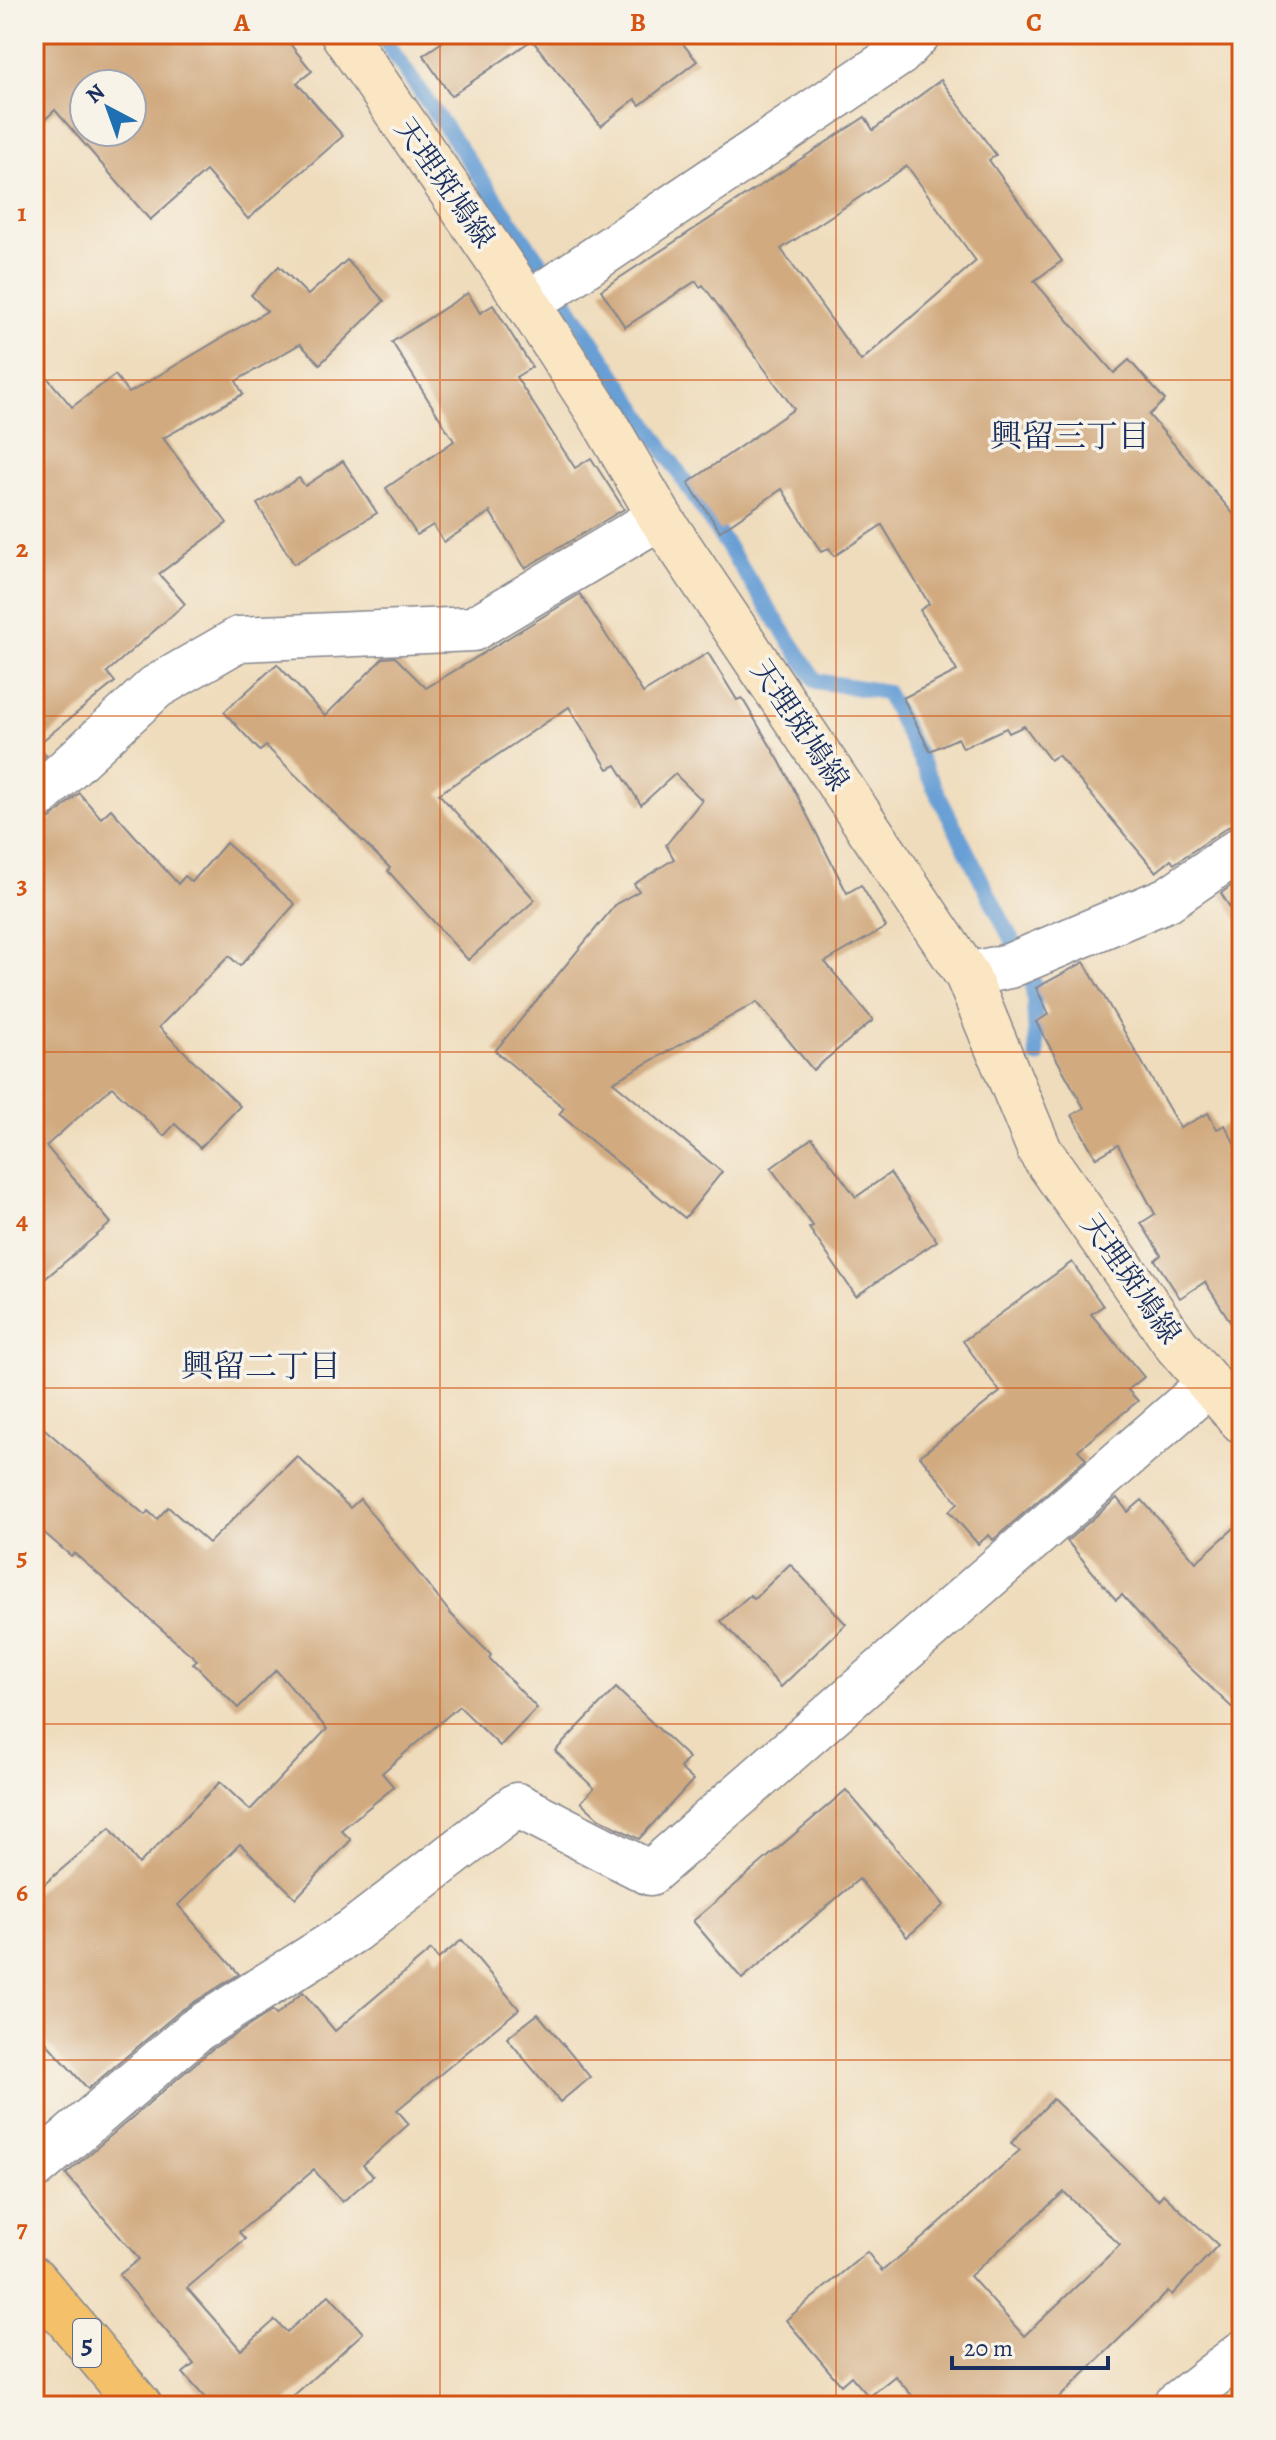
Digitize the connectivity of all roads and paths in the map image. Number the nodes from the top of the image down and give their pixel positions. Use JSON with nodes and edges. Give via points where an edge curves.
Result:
{"nodes":[{"id":1,"x":343,"y":34,"type":"edge"},
{"id":2,"x":918,"y":34,"type":"edge"},
{"id":3,"x":545,"y":293,"type":"junction"},
{"id":4,"x":660,"y":517,"type":"junction"},
{"id":5,"x":34,"y":800,"type":"edge"},
{"id":6,"x":1242,"y":848,"type":"edge"},
{"id":7,"x":988,"y":970,"type":"junction"},
{"id":8,"x":1209,"y":1384,"type":"junction"},
{"id":9,"x":1242,"y":1421,"type":"edge"},
{"id":10,"x":34,"y":2168,"type":"edge"},
{"id":11,"x":34,"y":2279,"type":"edge"},
{"id":12,"x":1242,"y":2353,"type":"edge"},
{"id":13,"x":140,"y":2406,"type":"edge"},
{"id":14,"x":1174,"y":2406,"type":"edge"}],
"edges":[{"from":1,"to":3,"type":"main road","name":"天理斑鳩線"},
{"from":2,"to":3,"type":"street","via":[[899,54]]},
{"from":3,"to":4,"type":"main road","name":"天理斑鳩線","via":[[600,415]]},
{"from":4,"to":5,"type":"street","via":[[473,629],[239,639],[156,687]]},
{"from":4,"to":7,"type":"main road","name":"天理斑鳩線"},
{"from":6,"to":7,"type":"street","via":[[1168,899]]},
{"from":7,"to":8,"type":"main road","name":"天理斑鳩線","via":[[1040,1151]]},
{"from":8,"to":9,"type":"main road","name":"天理斑鳩線"},
{"from":8,"to":10,"type":"street","via":[[650,1873],[517,1805],[353,1931],[196,2030]]},
{"from":11,"to":13,"type":"main road","number":"5"},
{"from":12,"to":14,"type":"street"}]}
